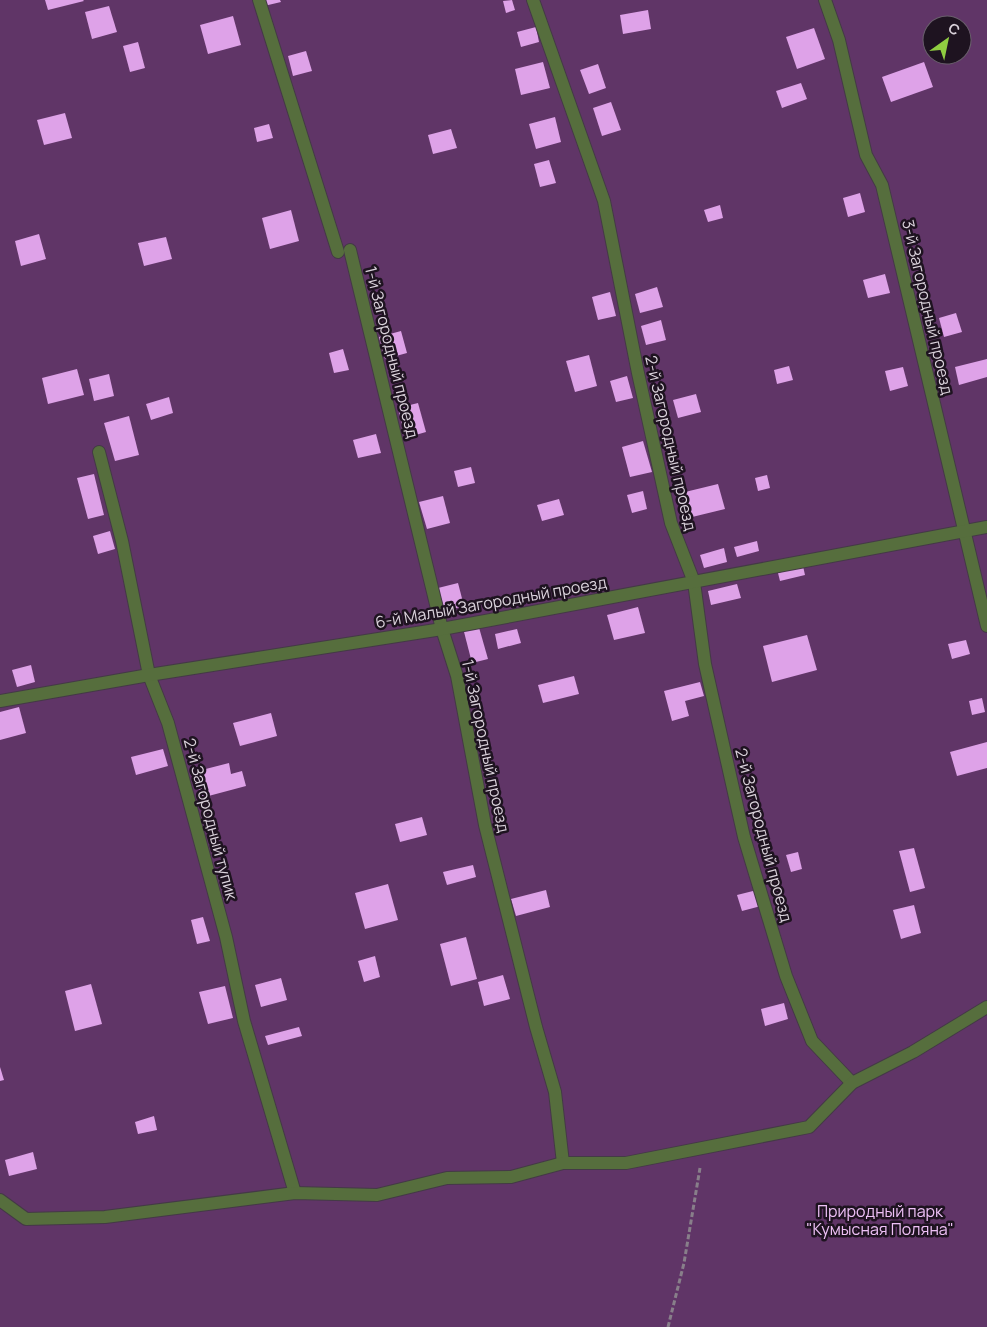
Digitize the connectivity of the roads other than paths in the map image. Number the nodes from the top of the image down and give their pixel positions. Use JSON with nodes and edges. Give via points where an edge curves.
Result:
{"nodes":[{"id":1,"x":259,"y":0,"type":"edge"},
{"id":2,"x":532,"y":0,"type":"edge"},
{"id":3,"x":826,"y":0,"type":"edge"},
{"id":4,"x":99,"y":452,"type":"dead end"},
{"id":5,"x":987,"y":527,"type":"edge"},
{"id":6,"x":964,"y":530,"type":"junction"},
{"id":7,"x":694,"y":582,"type":"junction"},
{"id":8,"x":987,"y":626,"type":"edge"},
{"id":9,"x":442,"y":628,"type":"junction"},
{"id":10,"x":149,"y":675,"type":"junction"},
{"id":11,"x":0,"y":701,"type":"edge"},
{"id":12,"x":987,"y":1007,"type":"edge"},
{"id":13,"x":852,"y":1083,"type":"junction"},
{"id":14,"x":563,"y":1163,"type":"junction"},
{"id":15,"x":295,"y":1194,"type":"junction"},
{"id":16,"x":0,"y":1200,"type":"edge"}],
"edges":[{"from":1,"to":9,"type":"lane","name":"1-й Загородный проезд","via":[[344,251]]},
{"from":2,"to":7,"type":"lane","name":"2-й Загородный проезд","via":[[604,201],[671,523]]},
{"from":3,"to":6,"type":"lane","name":"3-й Загородный проезд","via":[[839,40],[866,156],[882,185]]},
{"from":4,"to":10,"type":"lane","name":"2-й Загородный тупик","via":[[122,541]]},
{"from":5,"to":6,"type":"lane","name":"6-й Малый Загородный проезд"},
{"from":6,"to":7,"type":"lane","name":"6-й Малый Загородный проезд"},
{"from":6,"to":8,"type":"lane","name":"3-й Загородный проезд"},
{"from":7,"to":9,"type":"lane","name":"6-й Малый Загородный проезд"},
{"from":7,"to":13,"type":"lane","name":"2-й Загородный проезд","via":[[705,664],[744,837],[786,976],[812,1041]]},
{"from":9,"to":10,"type":"lane","name":"6-й Малый Загородный проезд"},
{"from":9,"to":14,"type":"lane","name":"1-й Загородный проезд","via":[[458,676],[486,825],[554,1092]]},
{"from":10,"to":11,"type":"lane","name":"6-й Малый Загородный проезд"},
{"from":10,"to":15,"type":"lane","name":"2-й Загородный тупик","via":[[168,723],[226,937],[244,1021]]},
{"from":12,"to":13,"type":"lane","via":[[913,1052]]},
{"from":13,"to":14,"type":"lane","via":[[809,1127],[626,1163]]},
{"from":14,"to":15,"type":"lane","via":[[511,1176],[447,1178],[377,1195]]},
{"from":15,"to":16,"type":"lane","via":[[105,1217],[26,1219]]}]}
